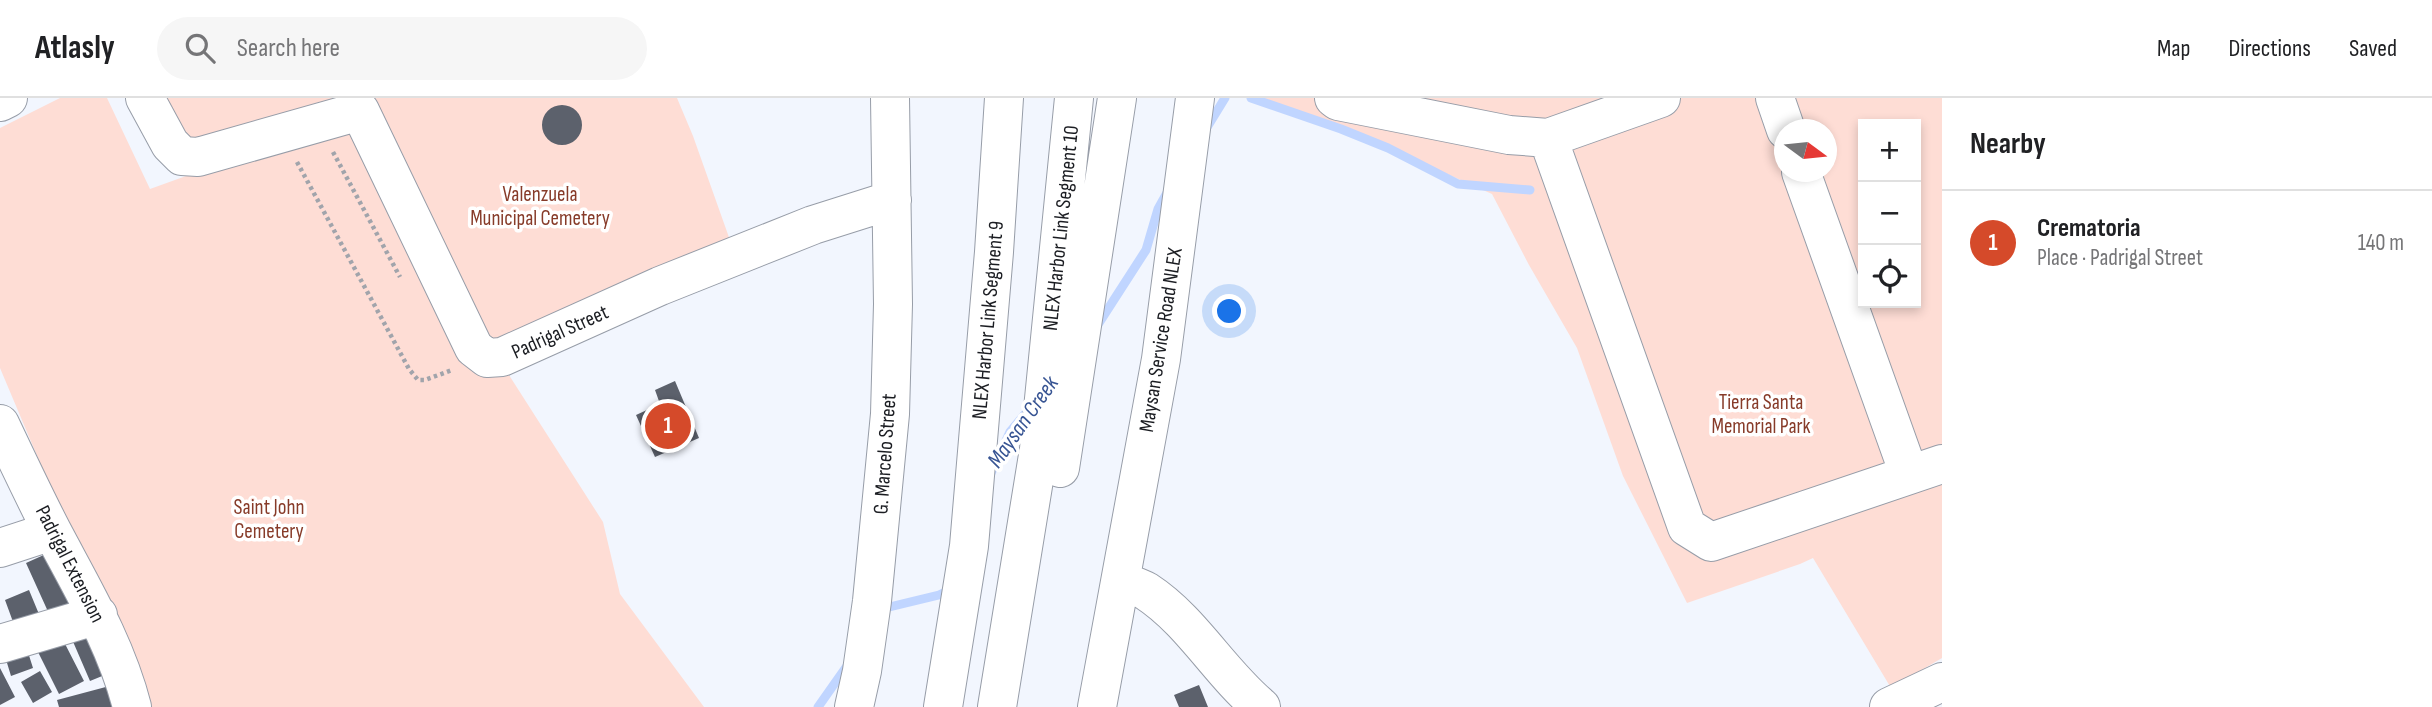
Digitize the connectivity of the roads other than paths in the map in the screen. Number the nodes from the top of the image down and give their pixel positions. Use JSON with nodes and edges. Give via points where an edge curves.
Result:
{"nodes":[{"id":1,"x":8,"y":98,"type":"edge"},
{"id":2,"x":145,"y":98,"type":"edge"},
{"id":3,"x":890,"y":98,"type":"edge"},
{"id":4,"x":1004,"y":98,"type":"edge"},
{"id":5,"x":1074,"y":98,"type":"edge"},
{"id":6,"x":1117,"y":98,"type":"edge"},
{"id":7,"x":1195,"y":98,"type":"edge"},
{"id":8,"x":1335,"y":98,"type":"edge"},
{"id":9,"x":1661,"y":98,"type":"edge"},
{"id":10,"x":1775,"y":98,"type":"edge"},
{"id":11,"x":0,"y":102,"type":"edge"},
{"id":12,"x":358,"y":104,"type":"edge"},
{"id":13,"x":1782,"y":119,"type":"edge"},
{"id":14,"x":1548,"y":138,"type":"junction"},
{"id":15,"x":1805,"y":182,"type":"edge"},
{"id":16,"x":892,"y":200,"type":"junction"},
{"id":17,"x":0,"y":424,"type":"edge"},
{"id":18,"x":1926,"y":469,"type":"edge"},
{"id":19,"x":52,"y":531,"type":"junction"},
{"id":20,"x":0,"y":548,"type":"edge"},
{"id":21,"x":1121,"y":581,"type":"junction"},
{"id":22,"x":98,"y":615,"type":"junction"},
{"id":23,"x":0,"y":644,"type":"edge"},
{"id":24,"x":1942,"y":682,"type":"edge"},
{"id":25,"x":999,"y":698,"type":"edge"},
{"id":26,"x":132,"y":707,"type":"edge"},
{"id":27,"x":854,"y":707,"type":"edge"},
{"id":28,"x":943,"y":707,"type":"edge"},
{"id":29,"x":1097,"y":707,"type":"edge"},
{"id":30,"x":1261,"y":707,"type":"edge"},
{"id":31,"x":1889,"y":707,"type":"edge"}],
"edges":[{"from":1,"to":11,"type":"main road"},
{"from":2,"to":12,"type":"main road","name":"Padrigal Street","via":[[170,144],[182,156],[198,157],[317,124]]},
{"from":3,"to":16,"type":"main road","name":"G. Marcelo Street"},
{"from":4,"to":28,"type":"main road","name":"NLEX Harbor Link Segment 9","via":[[969,546]]},
{"from":5,"to":25,"type":"main road","name":"NLEX Harbor Link Segment 10","via":[[1039,449]]},
{"from":6,"to":25,"type":"main road","via":[[1064,451],[1037,582]]},
{"from":7,"to":21,"type":"main road","name":"Maysan Service Road NLEX","via":[[1161,359]]},
{"from":8,"to":14,"type":"main road","via":[[1509,135]]},
{"from":9,"to":14,"type":"main road"},
{"from":10,"to":13,"type":"main road"},
{"from":12,"to":16,"type":"main road","name":"Padrigal Street","via":[[474,348],[487,358],[502,358],[660,286],[813,225]]},
{"from":14,"to":18,"type":"main road","via":[[1687,527],[1711,542]]},
{"from":15,"to":18,"type":"main road"},
{"from":16,"to":27,"type":"main road","name":"G. Marcelo Street","via":[[890,414],[872,601]]},
{"from":17,"to":19,"type":"main road","name":"Padrigal Extension"},
{"from":19,"to":20,"type":"main road"},
{"from":19,"to":22,"type":"main road","name":"Padrigal Extension"},
{"from":21,"to":29,"type":"main road"},
{"from":21,"to":30,"type":"main road","via":[[1144,590],[1172,611]]},
{"from":22,"to":23,"type":"main road"},
{"from":22,"to":26,"type":"main road","name":"Padrigal Extension"},
{"from":24,"to":31,"type":"main road"}]}
